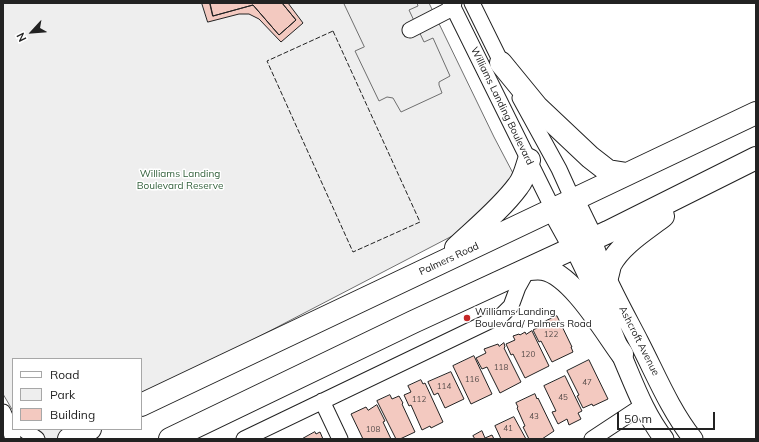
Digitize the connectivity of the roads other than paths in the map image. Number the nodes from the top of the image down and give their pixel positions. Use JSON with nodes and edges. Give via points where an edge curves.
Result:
{"nodes":[{"id":1,"x":472,"y":3,"type":"edge"},
{"id":2,"x":452,"y":4,"type":"edge"},
{"id":3,"x":410,"y":30,"type":"dead end"},
{"id":4,"x":501,"y":63,"type":"junction"},
{"id":5,"x":756,"y":113,"type":"edge"},
{"id":6,"x":756,"y":158,"type":"edge"},
{"id":7,"x":529,"y":160,"type":"junction"},
{"id":8,"x":627,"y":174,"type":"junction"},
{"id":9,"x":707,"y":182,"type":"junction"},
{"id":10,"x":573,"y":200,"type":"junction"},
{"id":11,"x":553,"y":209,"type":"junction"},
{"id":12,"x":583,"y":243,"type":"junction"},
{"id":13,"x":440,"y":263,"type":"junction"},
{"id":14,"x":528,"y":269,"type":"junction"},
{"id":15,"x":607,"y":277,"type":"junction"},
{"id":16,"x":622,"y":354,"type":"junction"},
{"id":17,"x":322,"y":401,"type":"junction"},
{"id":18,"x":142,"y":405,"type":"edge"},
{"id":19,"x":642,"y":406,"type":"junction"},
{"id":20,"x":3,"y":407,"type":"edge"},
{"id":21,"x":3,"y":412,"type":"edge"},
{"id":22,"x":12,"y":418,"type":"edge"},
{"id":23,"x":24,"y":430,"type":"edge"},
{"id":24,"x":88,"y":430,"type":"edge"},
{"id":25,"x":13,"y":439,"type":"edge"},
{"id":26,"x":37,"y":439,"type":"edge"},
{"id":27,"x":69,"y":439,"type":"edge"},
{"id":28,"x":170,"y":439,"type":"edge"},
{"id":29,"x":244,"y":439,"type":"edge"},
{"id":30,"x":340,"y":439,"type":"edge"},
{"id":31,"x":592,"y":439,"type":"edge"},
{"id":32,"x":664,"y":439,"type":"edge"},
{"id":33,"x":693,"y":439,"type":"edge"}],
"edges":[{"from":1,"to":4,"type":"street","name":"Williams Landing Boulevard"},
{"from":2,"to":3,"type":"street","via":[[447,11]]},
{"from":2,"to":7,"type":"street","name":"Williams Landing Boulevard"},
{"from":4,"to":8,"type":"highway","via":[[537,106],[590,157],[608,171]]},
{"from":4,"to":10,"type":"street","name":"Williams Landing Boulevard","via":[[559,169]]},
{"from":5,"to":8,"type":"highway","name":"Palmers Road"},
{"from":6,"to":9,"type":"highway"},
{"from":7,"to":11,"type":"street","name":"Williams Landing Boulevard"},
{"from":7,"to":13,"type":"highway","via":[[519,186]]},
{"from":8,"to":10,"type":"highway","name":"Palmers Road"},
{"from":9,"to":12,"type":"highway"},
{"from":9,"to":15,"type":"highway","via":[[637,234],[611,265]]},
{"from":10,"to":11,"type":"highway","name":"Palmers Road"},
{"from":10,"to":12,"type":"highway"},
{"from":11,"to":12,"type":"highway"},
{"from":11,"to":13,"type":"highway","name":"Palmers Road"},
{"from":12,"to":14,"type":"highway"},
{"from":12,"to":15,"type":"main road","name":"Ashcroft Avenue"},
{"from":12,"to":16,"type":"main road","name":"Ashcroft Avenue","via":[[602,305]]},
{"from":13,"to":18,"type":"highway","name":"Palmers Road"},
{"from":14,"to":16,"type":"highway","via":[[550,271],[574,289]]},
{"from":14,"to":17,"type":"street","via":[[511,306],[502,315]]},
{"from":14,"to":28,"type":"highway"},
{"from":15,"to":33,"type":"main road","name":"Ashcroft Avenue","via":[[682,424]]},
{"from":16,"to":19,"type":"main road","name":"Ashcroft Avenue"},
{"from":17,"to":29,"type":"street"},
{"from":17,"to":30,"type":"street"},
{"from":19,"to":31,"type":"street"},
{"from":19,"to":32,"type":"main road","name":"Ashcroft Avenue"},
{"from":20,"to":22,"type":"street"},
{"from":21,"to":25,"type":"street"},
{"from":23,"to":26,"type":"street"},
{"from":24,"to":27,"type":"highway"}]}
